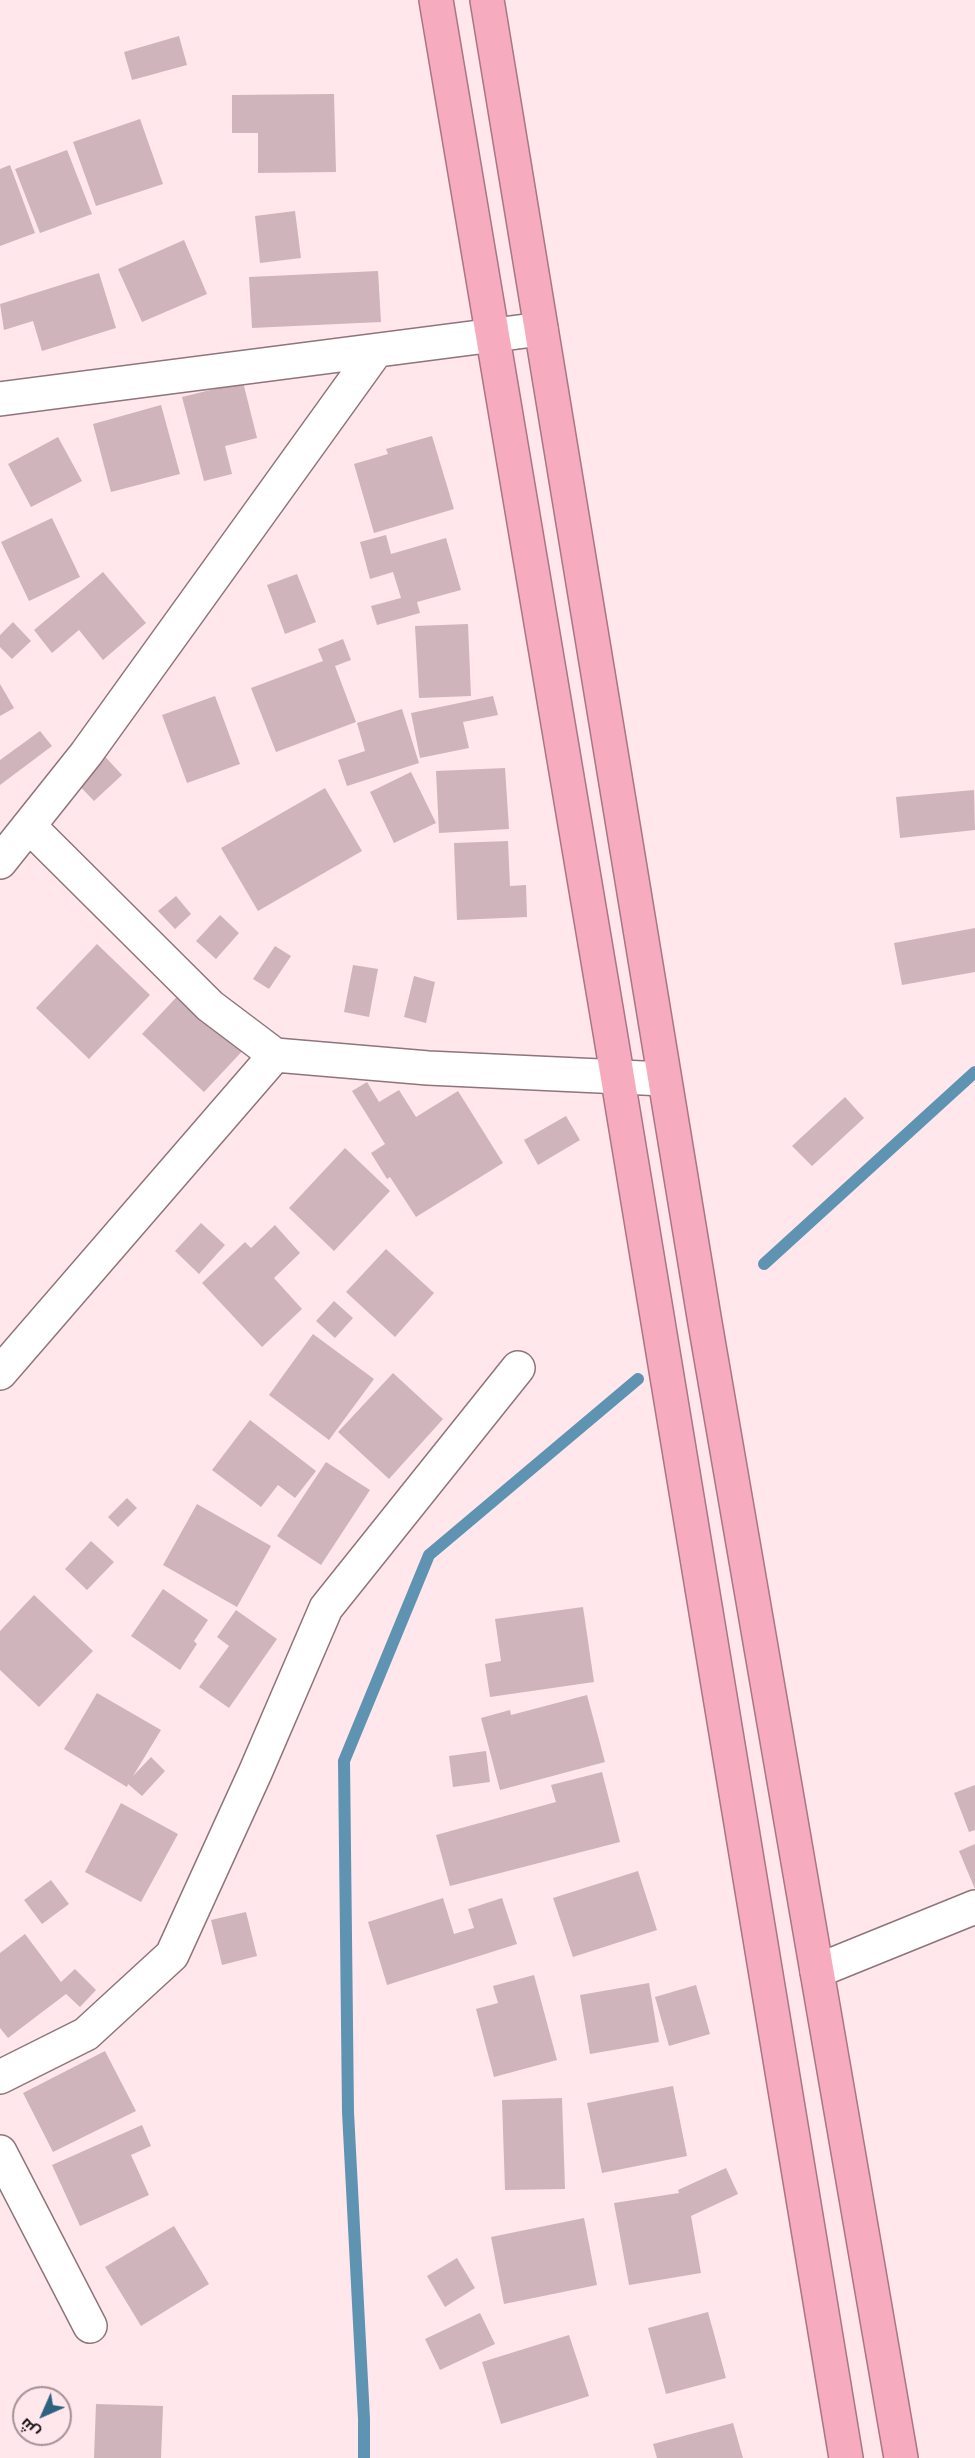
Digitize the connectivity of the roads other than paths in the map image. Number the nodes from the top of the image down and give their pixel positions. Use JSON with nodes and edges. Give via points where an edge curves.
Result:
{"nodes":[{"id":1,"x":436,"y":0,"type":"edge"},
{"id":2,"x":487,"y":0,"type":"edge"},
{"id":3,"x":542,"y":329,"type":"junction"},
{"id":4,"x":492,"y":337,"type":"junction"},
{"id":5,"x":376,"y":351,"type":"junction"},
{"id":6,"x":0,"y":399,"type":"edge"},
{"id":7,"x":28,"y":826,"type":"junction"},
{"id":8,"x":0,"y":861,"type":"edge"},
{"id":9,"x":275,"y":1055,"type":"junction"},
{"id":10,"x":618,"y":1079,"type":"junction"},
{"id":11,"x":664,"y":1079,"type":"junction"},
{"id":12,"x":518,"y":1368,"type":"dead end"},
{"id":13,"x":0,"y":1373,"type":"edge"},
{"id":14,"x":975,"y":1907,"type":"edge"},
{"id":15,"x":817,"y":1971,"type":"junction"},
{"id":16,"x":0,"y":2076,"type":"edge"},
{"id":17,"x":0,"y":2152,"type":"edge"},
{"id":18,"x":90,"y":2326,"type":"dead end"},
{"id":19,"x":846,"y":2458,"type":"edge"},
{"id":20,"x":901,"y":2458,"type":"edge"}],
"edges":[{"from":1,"to":4,"type":"highway"},
{"from":2,"to":3,"type":"highway"},
{"from":3,"to":4,"type":"street"},
{"from":3,"to":11,"type":"highway"},
{"from":4,"to":5,"type":"street"},
{"from":4,"to":10,"type":"highway"},
{"from":5,"to":6,"type":"street"},
{"from":5,"to":7,"type":"street","via":[[86,754]]},
{"from":7,"to":8,"type":"street"},
{"from":7,"to":9,"type":"street","via":[[210,1006]]},
{"from":9,"to":10,"type":"street"},
{"from":9,"to":13,"type":"street"},
{"from":10,"to":11,"type":"street"},
{"from":10,"to":19,"type":"highway"},
{"from":11,"to":15,"type":"highway"},
{"from":12,"to":16,"type":"street","via":[[326,1608],[172,1955],[86,2034]]},
{"from":14,"to":15,"type":"street"},
{"from":15,"to":20,"type":"highway"},
{"from":17,"to":18,"type":"street"}]}
